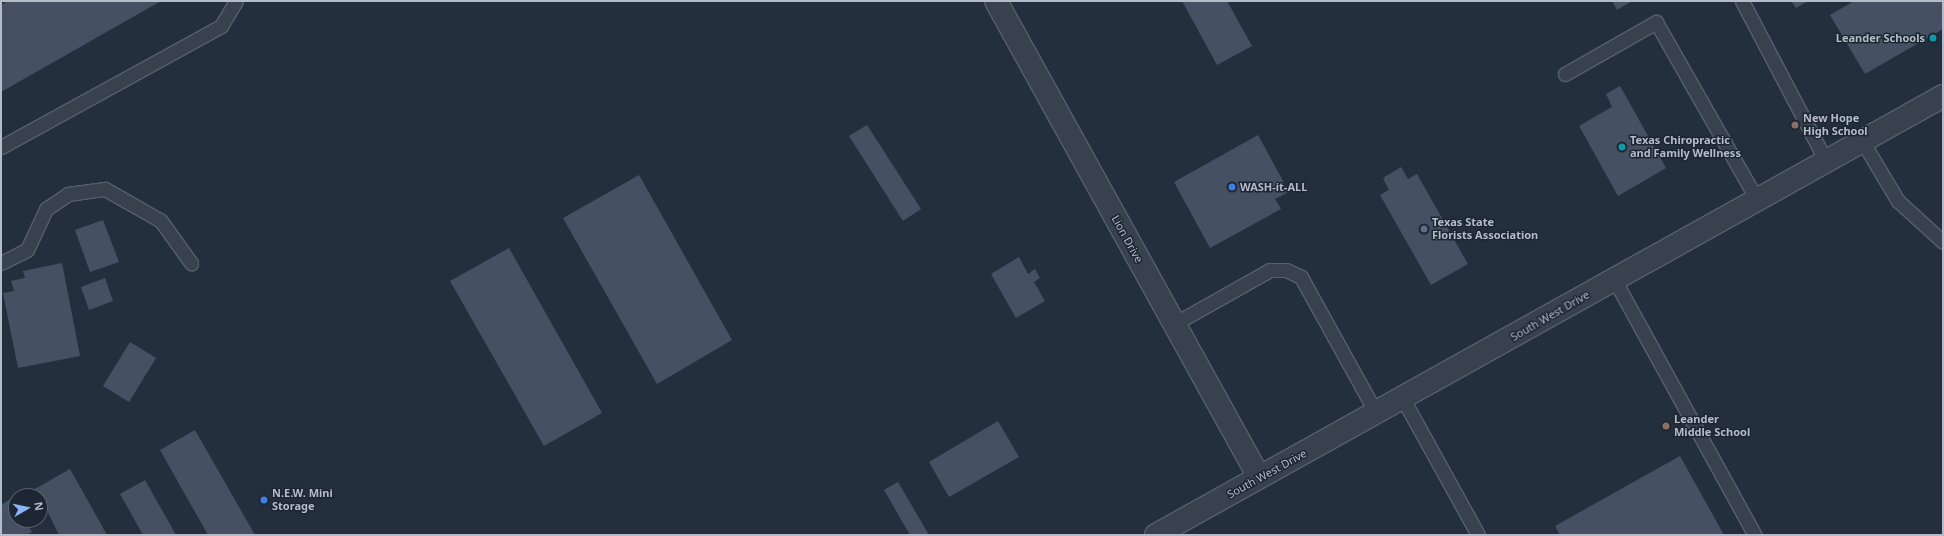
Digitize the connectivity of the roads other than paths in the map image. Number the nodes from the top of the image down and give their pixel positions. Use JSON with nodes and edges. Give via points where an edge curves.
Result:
{"nodes":[{"id":1,"x":236,"y":1,"type":"edge"},
{"id":2,"x":996,"y":1,"type":"edge"},
{"id":3,"x":1742,"y":1,"type":"edge"},
{"id":4,"x":1565,"y":74,"type":"dead end"},
{"id":5,"x":1943,"y":96,"type":"edge"},
{"id":6,"x":1861,"y":139,"type":"junction"},
{"id":7,"x":1,"y":147,"type":"edge"},
{"id":8,"x":1825,"y":160,"type":"junction"},
{"id":9,"x":1756,"y":198,"type":"junction"},
{"id":10,"x":1943,"y":242,"type":"edge"},
{"id":11,"x":1,"y":263,"type":"edge"},
{"id":12,"x":191,"y":263,"type":"dead end"},
{"id":13,"x":1614,"y":279,"type":"junction"},
{"id":14,"x":1174,"y":324,"type":"junction"},
{"id":15,"x":1403,"y":399,"type":"junction"},
{"id":16,"x":1376,"y":413,"type":"junction"},
{"id":17,"x":1259,"y":478,"type":"junction"},
{"id":18,"x":1156,"y":535,"type":"edge"},
{"id":19,"x":1478,"y":535,"type":"edge"},
{"id":20,"x":1755,"y":535,"type":"edge"}],
"edges":[{"from":1,"to":7,"type":"lane","via":[[221,26]]},
{"from":2,"to":14,"type":"street","name":"Lion Drive"},
{"from":3,"to":8,"type":"lane"},
{"from":4,"to":9,"type":"lane","via":[[1656,22]]},
{"from":5,"to":6,"type":"street","name":"South West Drive"},
{"from":6,"to":8,"type":"street","name":"South West Drive"},
{"from":6,"to":10,"type":"lane","via":[[1898,201]]},
{"from":8,"to":9,"type":"street","name":"South West Drive"},
{"from":9,"to":13,"type":"street","name":"South West Drive"},
{"from":11,"to":12,"type":"lane","via":[[27,250],[46,209],[68,194],[105,189],[161,222]]},
{"from":13,"to":15,"type":"street","name":"South West Drive"},
{"from":13,"to":20,"type":"lane"},
{"from":14,"to":16,"type":"lane","via":[[1270,270],[1286,270],[1301,277]]},
{"from":14,"to":17,"type":"street","name":"Lion Drive"},
{"from":15,"to":16,"type":"street","name":"South West Drive"},
{"from":15,"to":19,"type":"lane"},
{"from":16,"to":17,"type":"street","name":"South West Drive"},
{"from":17,"to":18,"type":"street","name":"South West Drive"}]}
